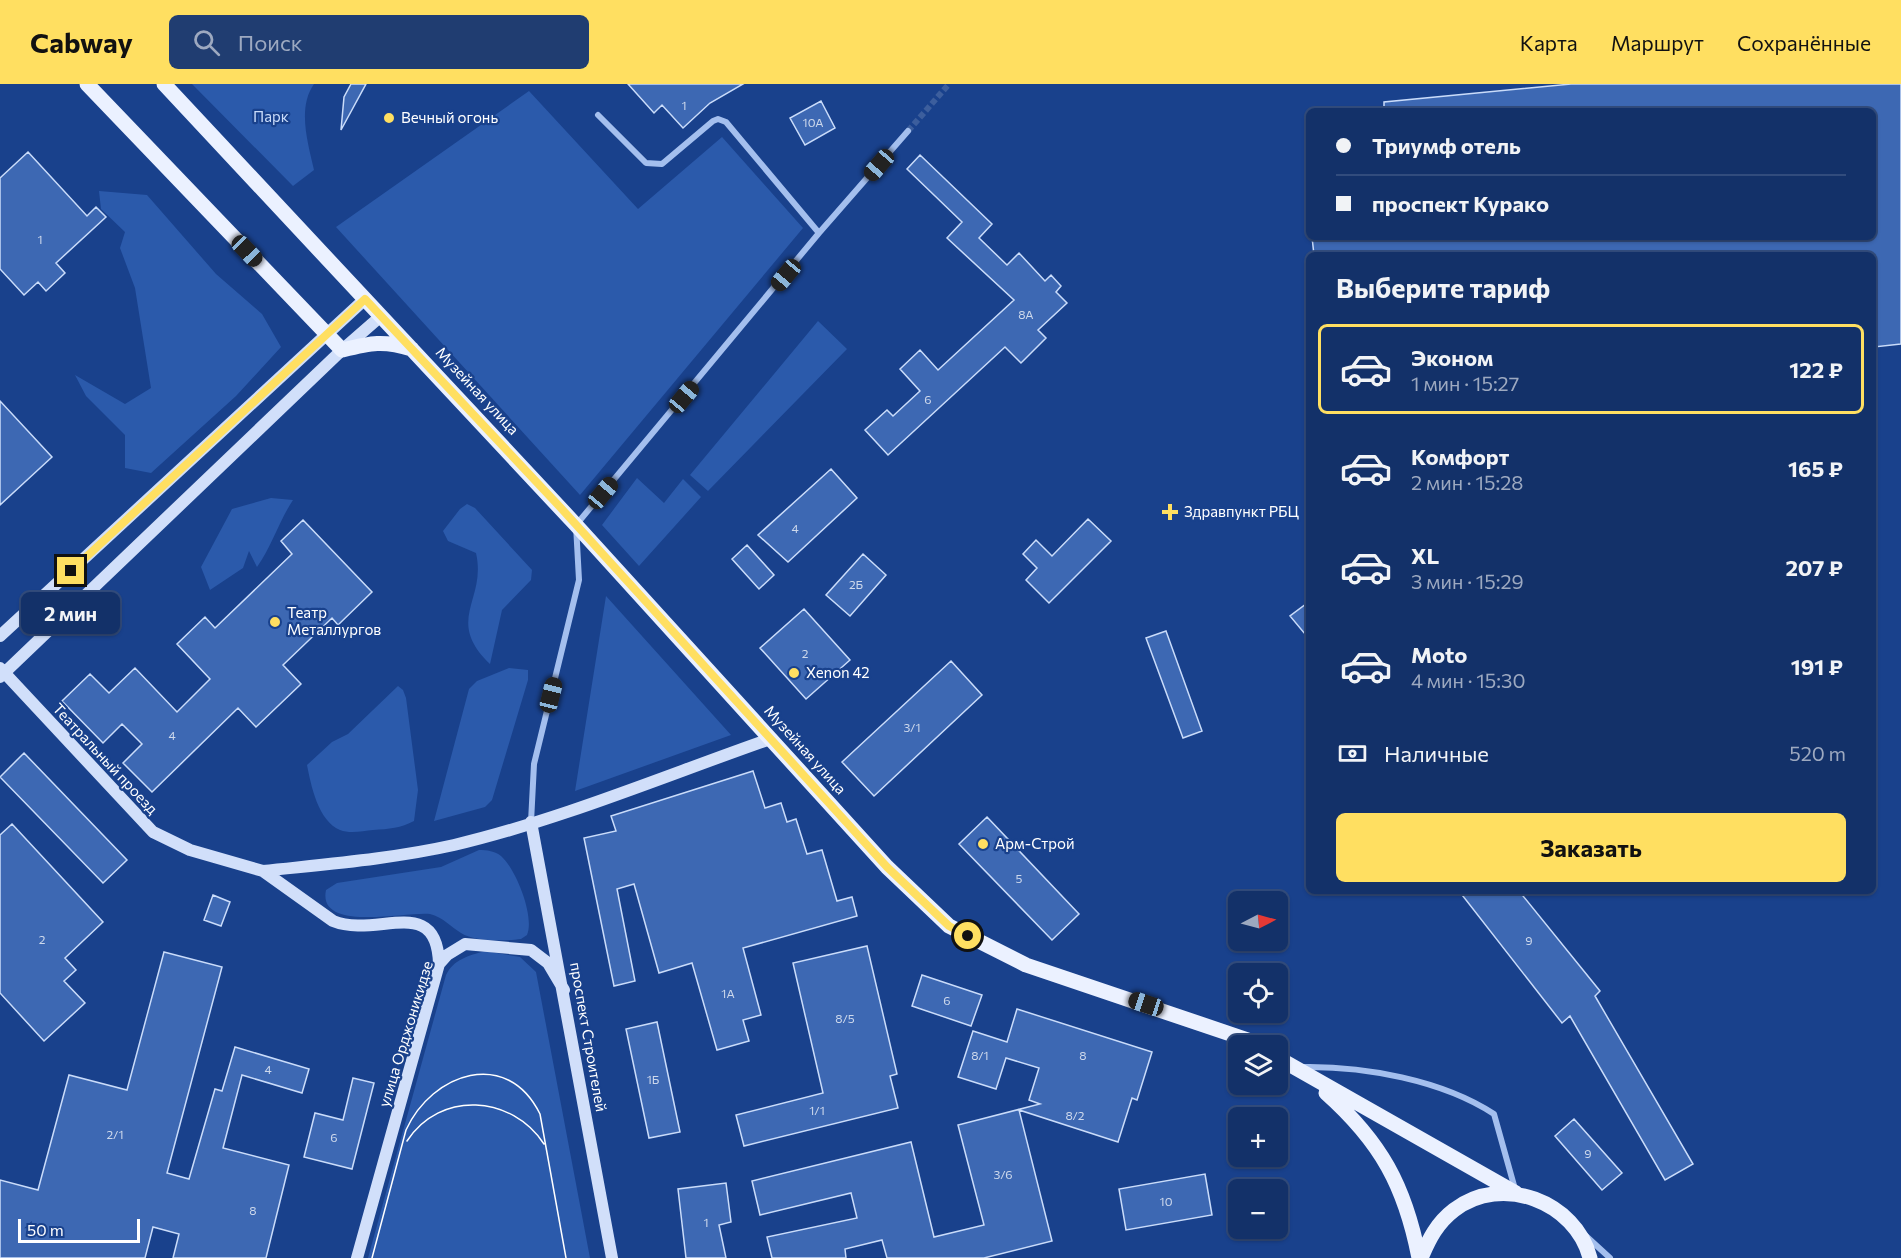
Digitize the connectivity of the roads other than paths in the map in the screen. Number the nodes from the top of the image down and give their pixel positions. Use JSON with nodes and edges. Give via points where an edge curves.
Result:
{"nodes":[{"id":1,"x":87,"y":84,"type":"edge"},
{"id":2,"x":164,"y":84,"type":"edge"},
{"id":3,"x":598,"y":116,"type":"dead end"},
{"id":4,"x":908,"y":131,"type":"tunnel mouth"},
{"id":5,"x":819,"y":233,"type":"junction"},
{"id":6,"x":365,"y":299,"type":"junction"},
{"id":7,"x":381,"y":316,"type":"junction"},
{"id":8,"x":327,"y":334,"type":"junction"},
{"id":9,"x":342,"y":350,"type":"junction"},
{"id":10,"x":415,"y":350,"type":"junction"},
{"id":11,"x":576,"y":525,"type":"junction"},
{"id":12,"x":0,"y":636,"type":"edge"},
{"id":13,"x":2,"y":672,"type":"edge"},
{"id":14,"x":770,"y":739,"type":"junction"},
{"id":15,"x":531,"y":822,"type":"junction"},
{"id":16,"x":264,"y":871,"type":"junction"},
{"id":17,"x":439,"y":964,"type":"junction"},
{"id":18,"x":564,"y":990,"type":"junction"},
{"id":19,"x":1235,"y":1035,"type":"edge"},
{"id":20,"x":1288,"y":1064,"type":"edge"},
{"id":21,"x":1297,"y":1069,"type":"junction"},
{"id":22,"x":1516,"y":1193,"type":"junction"},
{"id":23,"x":1573,"y":1224,"type":"junction"},
{"id":24,"x":357,"y":1258,"type":"edge"},
{"id":25,"x":612,"y":1258,"type":"edge"},
{"id":26,"x":1420,"y":1258,"type":"edge"},
{"id":27,"x":1590,"y":1258,"type":"edge"},
{"id":28,"x":1610,"y":1258,"type":"edge"}],
"edges":[{"from":1,"to":8,"type":"main road"},
{"from":2,"to":6,"type":"main road","name":"Музейная улица"},
{"from":3,"to":5,"type":"street","via":[[646,164],[653,165],[662,164],[713,121],[726,122]]},
{"from":4,"to":5,"type":"street"},
{"from":5,"to":11,"type":"street"},
{"from":6,"to":7,"type":"main road","name":"Музейная улица"},
{"from":6,"to":8,"type":"main road"},
{"from":7,"to":9,"type":"main road"},
{"from":7,"to":10,"type":"main road","name":"Музейная улица"},
{"from":8,"to":9,"type":"main road"},
{"from":8,"to":12,"type":"main road"},
{"from":9,"to":10,"type":"main road","via":[[389,342]]},
{"from":9,"to":13,"type":"main road"},
{"from":10,"to":11,"type":"main road","name":"Музейная улица"},
{"from":11,"to":14,"type":"main road","name":"Музейная улица"},
{"from":11,"to":15,"type":"street","via":[[579,580],[534,764]]},
{"from":13,"to":16,"type":"main road","name":"Театральный проезд","via":[[153,832],[190,850]]},
{"from":14,"to":15,"type":"main road"},
{"from":14,"to":19,"type":"main road","name":"Музейная улица","via":[[887,867],[949,926],[1026,964]]},
{"from":15,"to":16,"type":"main road","via":[[453,845],[400,855]]},
{"from":15,"to":18,"type":"main road","name":"проспект Строителей"},
{"from":16,"to":17,"type":"main road","name":"Театральный проезд","via":[[344,925],[425,926],[434,934]]},
{"from":17,"to":18,"type":"main road","name":"улица Орджоникидзе","via":[[465,944],[531,950],[548,963]]},
{"from":17,"to":24,"type":"main road","name":"улица Орджоникидзе"},
{"from":18,"to":25,"type":"main road","name":"проспект Строителей"},
{"from":20,"to":21,"type":"main road"},
{"from":21,"to":22,"type":"main road"},
{"from":21,"to":22,"type":"street","via":[[1343,1066],[1390,1074],[1478,1103],[1494,1114]]},
{"from":21,"to":26,"type":"main road","via":[[1341,1106],[1395,1176],[1409,1210]]},
{"from":22,"to":23,"type":"main road","via":[[1548,1203]]},
{"from":22,"to":26,"type":"main road","via":[[1484,1196],[1455,1209],[1432,1232]]},
{"from":23,"to":27,"type":"main road"},
{"from":23,"to":28,"type":"street"}]}
